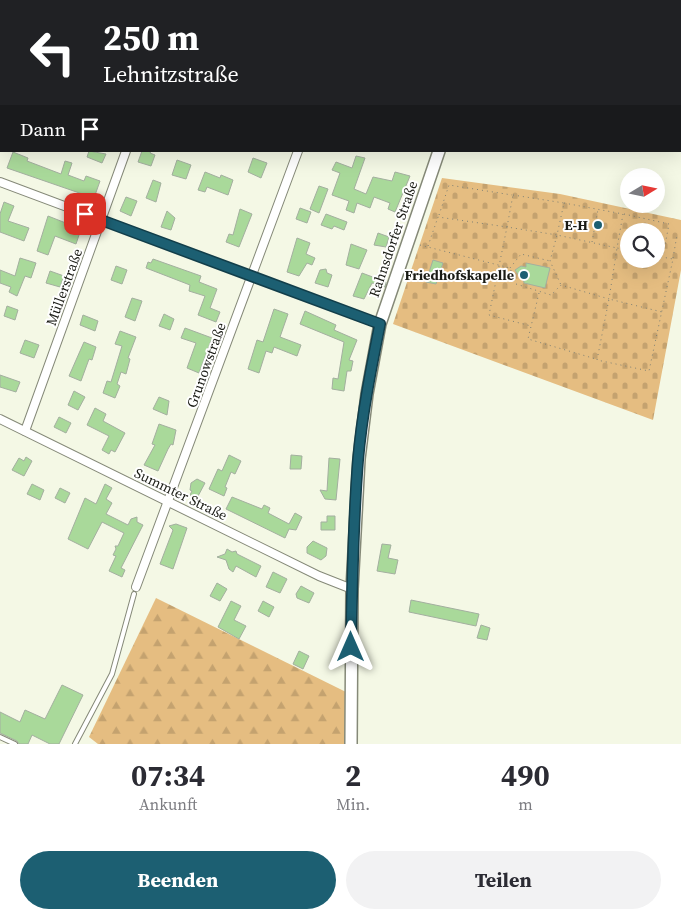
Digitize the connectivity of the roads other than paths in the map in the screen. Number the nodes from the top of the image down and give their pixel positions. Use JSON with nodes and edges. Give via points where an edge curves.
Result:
{"nodes":[{"id":1,"x":126,"y":152,"type":"edge"},
{"id":2,"x":298,"y":152,"type":"edge"},
{"id":3,"x":439,"y":152,"type":"edge"},
{"id":4,"x":0,"y":182,"type":"edge"},
{"id":5,"x":102,"y":220,"type":"junction"},
{"id":6,"x":252,"y":276,"type":"junction"},
{"id":7,"x":380,"y":324,"type":"junction"},
{"id":8,"x":0,"y":419,"type":"edge"},
{"id":9,"x":24,"y":431,"type":"junction"},
{"id":10,"x":168,"y":502,"type":"junction"},
{"id":11,"x":352,"y":589,"type":"junction"},
{"id":12,"x":135,"y":591,"type":"joint"},
{"id":13,"x":0,"y":737,"type":"edge"},
{"id":14,"x":15,"y":744,"type":"edge"},
{"id":15,"x":75,"y":744,"type":"edge"},
{"id":16,"x":351,"y":744,"type":"edge"}],
"edges":[{"from":1,"to":5,"type":"street","name":"Müllerstraße"},
{"from":2,"to":6,"type":"street","name":"Grunowstraße"},
{"from":3,"to":7,"type":"street","name":"Rahnsdorfer Straße"},
{"from":4,"to":5,"type":"street"},
{"from":5,"to":6,"type":"street"},
{"from":5,"to":9,"type":"street","name":"Müllerstraße"},
{"from":6,"to":7,"type":"street"},
{"from":6,"to":10,"type":"street","name":"Grunowstraße"},
{"from":7,"to":11,"type":"street","name":"Rahnsdorfer Straße","via":[[358,459]]},
{"from":8,"to":9,"type":"street","name":"Summter Straße"},
{"from":9,"to":10,"type":"street","name":"Summter Straße"},
{"from":10,"to":11,"type":"street","name":"Summter Straße"},
{"from":10,"to":12,"type":"street","name":"Grunowstraße"},
{"from":11,"to":16,"type":"street","name":"Rahnsdorfer Straße"},
{"from":12,"to":15,"type":"lane","via":[[112,674]]},
{"from":13,"to":14,"type":"lane"}]}
